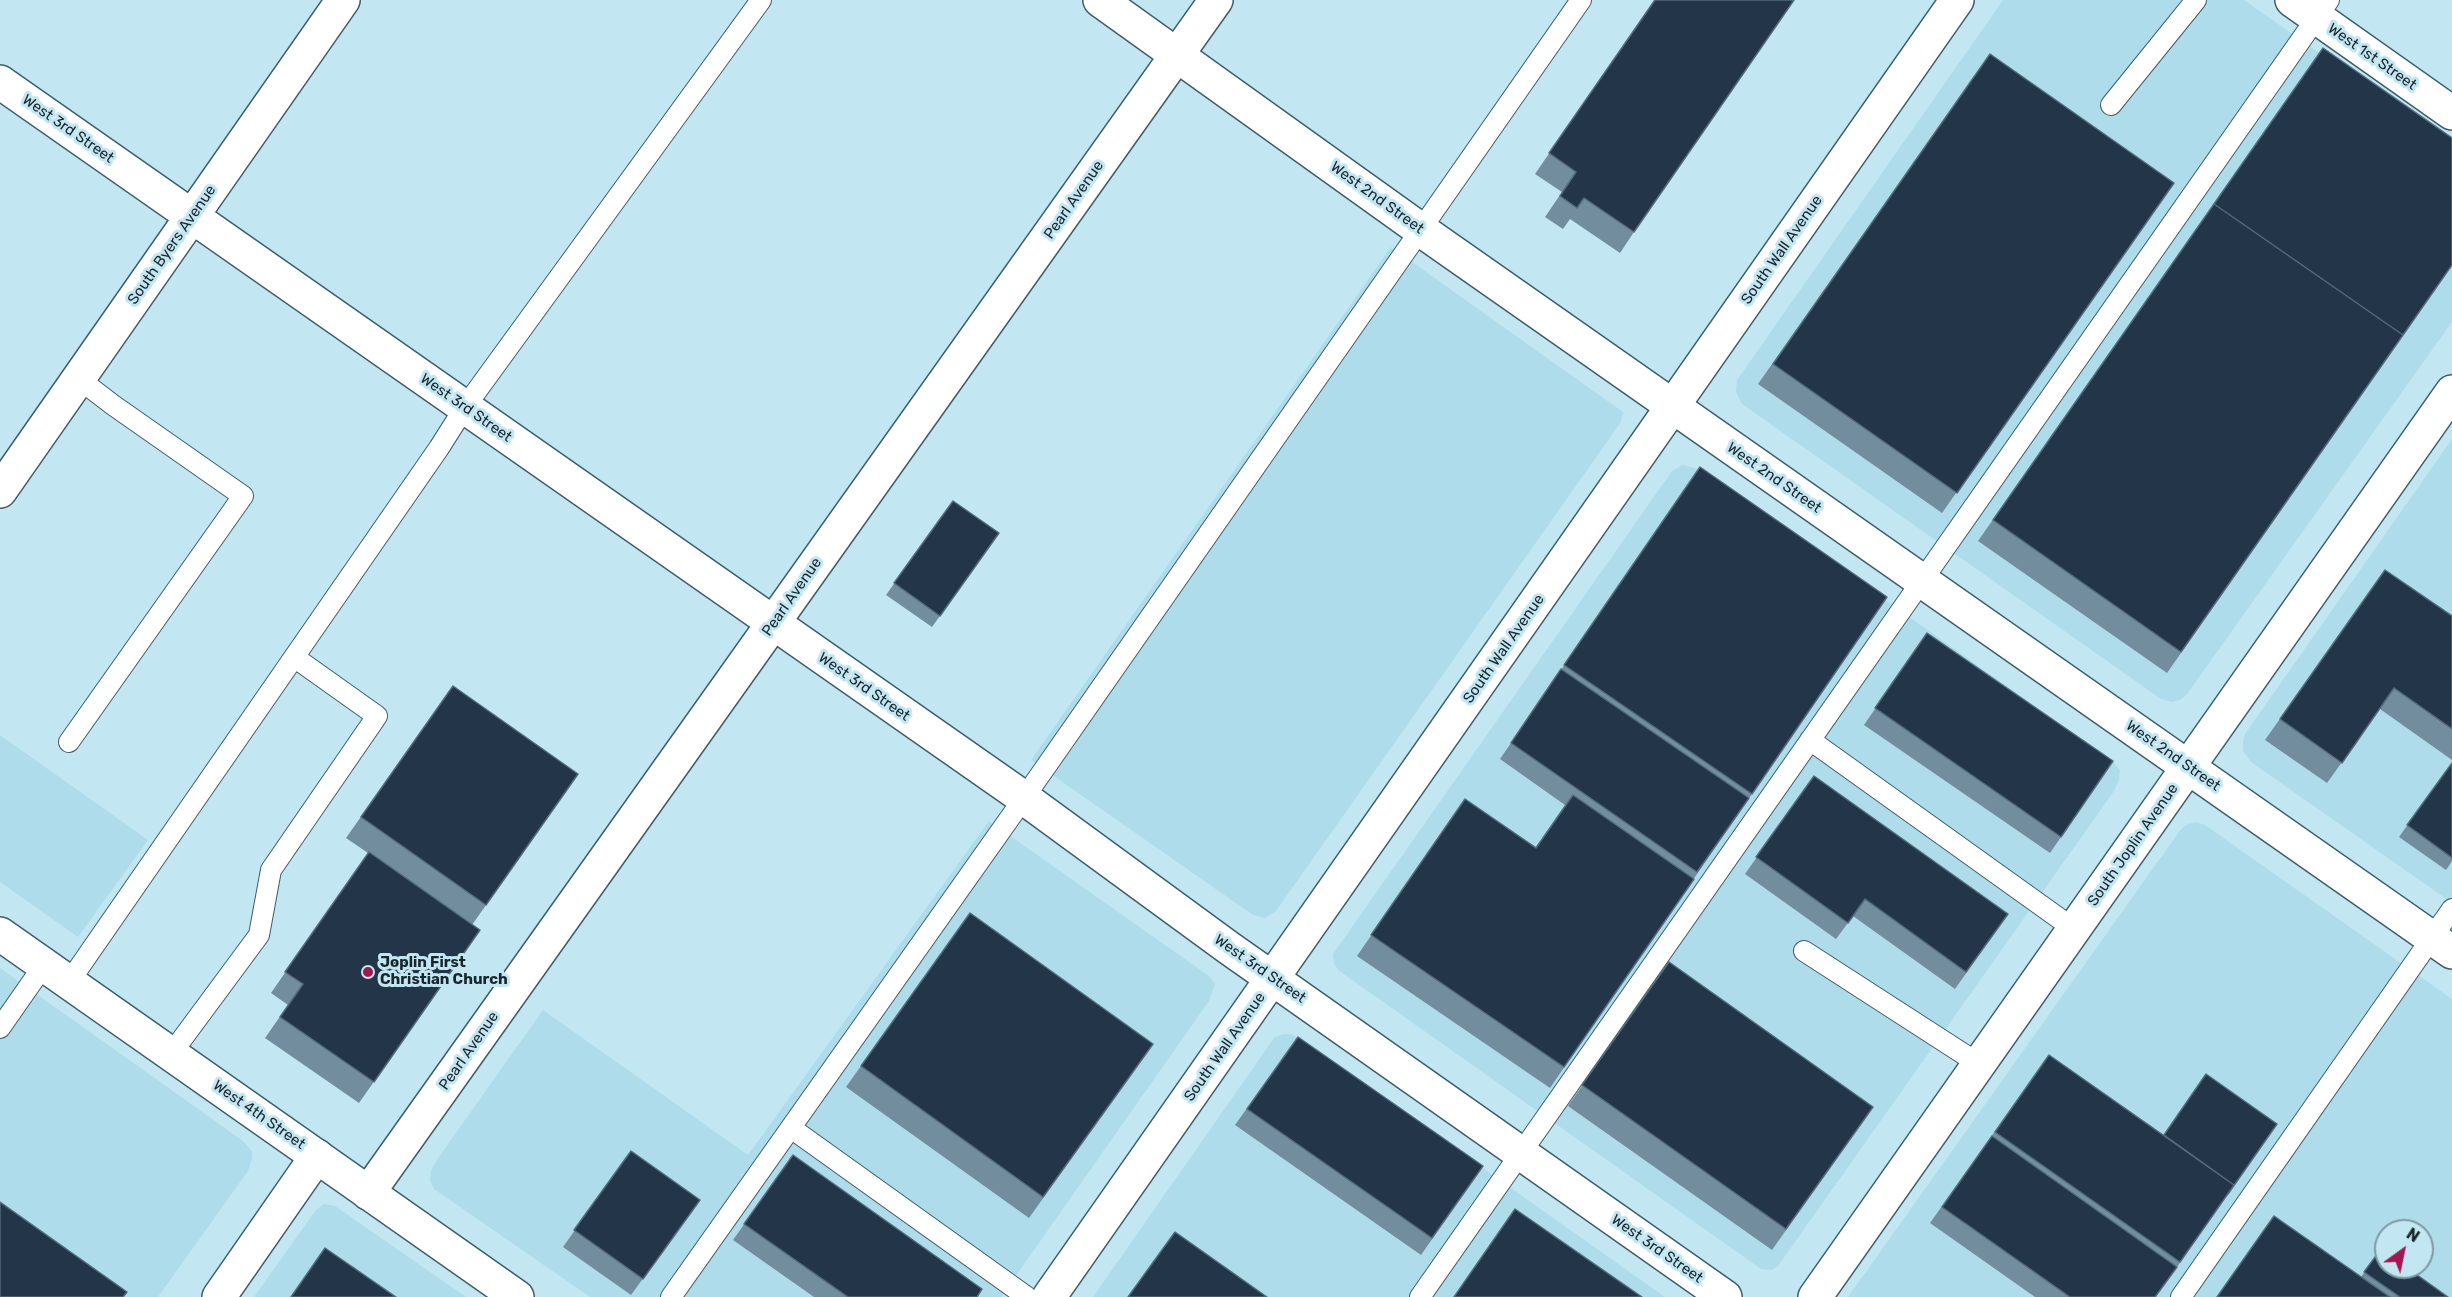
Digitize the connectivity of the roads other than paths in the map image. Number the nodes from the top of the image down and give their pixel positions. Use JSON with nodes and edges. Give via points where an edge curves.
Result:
{"nodes":[{"id":1,"x":344,"y":0,"type":"edge"},
{"id":2,"x":760,"y":0,"type":"edge"},
{"id":3,"x":1100,"y":0,"type":"edge"},
{"id":4,"x":1215,"y":0,"type":"edge"},
{"id":5,"x":1581,"y":0,"type":"edge"},
{"id":6,"x":1958,"y":0,"type":"edge"},
{"id":7,"x":2196,"y":0,"type":"edge"},
{"id":8,"x":2312,"y":6,"type":"edge"},
{"id":9,"x":1178,"y":54,"type":"junction"},
{"id":10,"x":0,"y":82,"type":"edge"},
{"id":11,"x":2111,"y":105,"type":"dead end"},
{"id":12,"x":2452,"y":113,"type":"edge"},
{"id":13,"x":192,"y":216,"type":"junction"},
{"id":14,"x":1421,"y":230,"type":"junction"},
{"id":15,"x":79,"y":379,"type":"junction"},
{"id":16,"x":2452,"y":392,"type":"edge"},
{"id":17,"x":465,"y":407,"type":"junction"},
{"id":18,"x":1672,"y":407,"type":"junction"},
{"id":19,"x":0,"y":491,"type":"edge"},
{"id":20,"x":1922,"y":581,"type":"junction"},
{"id":21,"x":774,"y":622,"type":"junction"},
{"id":22,"x":294,"y":657,"type":"junction"},
{"id":23,"x":1810,"y":740,"type":"junction"},
{"id":24,"x":69,"y":742,"type":"dead end"},
{"id":25,"x":2188,"y":766,"type":"junction"},
{"id":26,"x":1024,"y":798,"type":"junction"},
{"id":27,"x":2452,"y":909,"type":"edge"},
{"id":28,"x":2074,"y":929,"type":"junction"},
{"id":29,"x":0,"y":934,"type":"edge"},
{"id":30,"x":2442,"y":945,"type":"edge"},
{"id":31,"x":1804,"y":951,"type":"dead end"},
{"id":32,"x":56,"y":974,"type":"junction"},
{"id":33,"x":1273,"y":979,"type":"junction"},
{"id":34,"x":0,"y":1028,"type":"edge"},
{"id":35,"x":171,"y":1054,"type":"junction"},
{"id":36,"x":1979,"y":1064,"type":"junction"},
{"id":37,"x":791,"y":1128,"type":"junction"},
{"id":38,"x":1521,"y":1154,"type":"junction"},
{"id":39,"x":317,"y":1156,"type":"junction"},
{"id":40,"x":368,"y":1192,"type":"junction"},
{"id":41,"x":219,"y":1297,"type":"edge"},
{"id":42,"x":517,"y":1297,"type":"edge"},
{"id":43,"x":671,"y":1297,"type":"edge"},
{"id":44,"x":1027,"y":1297,"type":"edge"},
{"id":45,"x":1049,"y":1297,"type":"edge"},
{"id":46,"x":1420,"y":1297,"type":"edge"},
{"id":47,"x":1725,"y":1297,"type":"edge"},
{"id":48,"x":1815,"y":1297,"type":"edge"},
{"id":49,"x":2181,"y":1297,"type":"edge"}],
"edges":[{"from":1,"to":13,"type":"street","name":"South Byers Avenue"},
{"from":2,"to":17,"type":"lane"},
{"from":3,"to":9,"type":"street","name":"West 2nd Street"},
{"from":4,"to":9,"type":"street","name":"Pearl Avenue"},
{"from":5,"to":14,"type":"lane"},
{"from":6,"to":18,"type":"street","name":"South Wall Avenue"},
{"from":7,"to":11,"type":"lane"},
{"from":8,"to":12,"type":"street","name":"West 1st Street"},
{"from":8,"to":20,"type":"lane"},
{"from":9,"to":14,"type":"street","name":"West 2nd Street"},
{"from":9,"to":21,"type":"street","name":"Pearl Avenue"},
{"from":10,"to":13,"type":"street","name":"West 3rd Street"},
{"from":13,"to":15,"type":"street","name":"South Byers Avenue"},
{"from":13,"to":17,"type":"street","name":"West 3rd Street"},
{"from":14,"to":18,"type":"street","name":"West 2nd Street"},
{"from":14,"to":26,"type":"lane"},
{"from":15,"to":19,"type":"street","name":"South Byers Avenue"},
{"from":15,"to":24,"type":"lane","via":[[243,496]]},
{"from":16,"to":25,"type":"street","name":"South Joplin Avenue"},
{"from":17,"to":21,"type":"street","name":"West 3rd Street"},
{"from":17,"to":22,"type":"lane"},
{"from":18,"to":20,"type":"street","name":"West 2nd Street"},
{"from":18,"to":33,"type":"street","name":"South Wall Avenue"},
{"from":20,"to":23,"type":"lane"},
{"from":20,"to":25,"type":"street","name":"West 2nd Street"},
{"from":21,"to":26,"type":"street","name":"West 3rd Street"},
{"from":21,"to":40,"type":"street","name":"Pearl Avenue"},
{"from":22,"to":32,"type":"lane"},
{"from":22,"to":35,"type":"lane","via":[[377,716],[271,870],[259,934]]},
{"from":23,"to":28,"type":"lane"},
{"from":23,"to":38,"type":"lane"},
{"from":25,"to":28,"type":"street","name":"South Joplin Avenue"},
{"from":25,"to":30,"type":"street","name":"West 2nd Street"},
{"from":26,"to":33,"type":"street","name":"West 3rd Street"},
{"from":26,"to":37,"type":"lane"},
{"from":27,"to":30,"type":"lane"},
{"from":28,"to":36,"type":"street","name":"South Joplin Avenue"},
{"from":29,"to":32,"type":"street","name":"West 4th Street"},
{"from":30,"to":49,"type":"lane"},
{"from":31,"to":36,"type":"lane"},
{"from":32,"to":34,"type":"lane"},
{"from":32,"to":35,"type":"street","name":"West 4th Street"},
{"from":33,"to":38,"type":"street","name":"West 3rd Street"},
{"from":33,"to":45,"type":"street","name":"South Wall Avenue"},
{"from":35,"to":39,"type":"street","name":"West 4th Street"},
{"from":36,"to":48,"type":"street","name":"South Joplin Avenue"},
{"from":37,"to":43,"type":"lane"},
{"from":37,"to":44,"type":"lane"},
{"from":38,"to":46,"type":"lane"},
{"from":38,"to":47,"type":"street","name":"West 3rd Street"},
{"from":39,"to":40,"type":"street","name":"West 4th Street"},
{"from":39,"to":41,"type":"street"},
{"from":40,"to":42,"type":"street","name":"West 4th Street"}]}
